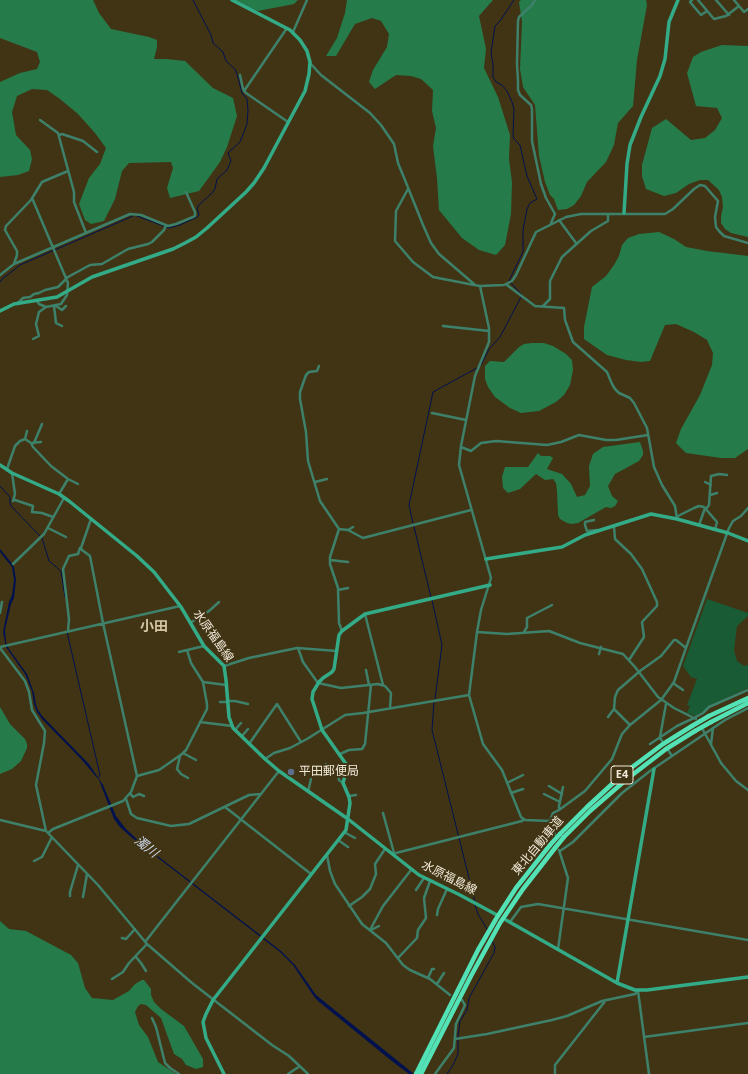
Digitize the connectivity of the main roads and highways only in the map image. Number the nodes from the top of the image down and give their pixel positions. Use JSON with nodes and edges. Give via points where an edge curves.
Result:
{"nodes":[{"id":1,"x":748,"y":698,"type":"edge"},
{"id":2,"x":748,"y":703,"type":"edge"},
{"id":3,"x":710,"y":719,"type":"junction"},
{"id":4,"x":556,"y":848,"type":"junction"},
{"id":5,"x":429,"y":1053,"type":"junction"},
{"id":6,"x":416,"y":1074,"type":"edge"},
{"id":7,"x":421,"y":1074,"type":"edge"}],
"edges":[{"from":1,"to":3,"type":"highway","name":"東北自動車道","number":"E4"},
{"from":2,"to":3,"type":"highway","name":"東北自動車道","number":"E4"},
{"from":3,"to":4,"type":"highway","name":"東北自動車道","number":"E4","bridge":true,"via":[[653,752],[623,774],[560,836]]},
{"from":4,"to":5,"type":"highway","name":"東北自動車道","number":"E4","via":[[500,923]]},
{"from":4,"to":5,"type":"highway","name":"東北自動車道","number":"E4","via":[[516,888],[496,917]]},
{"from":5,"to":6,"type":"highway","name":"東北自動車道","number":"E4"},
{"from":5,"to":7,"type":"highway","name":"東北自動車道","number":"E4"}]}
